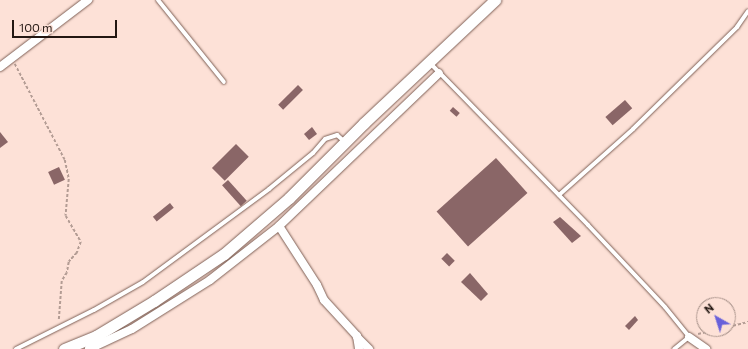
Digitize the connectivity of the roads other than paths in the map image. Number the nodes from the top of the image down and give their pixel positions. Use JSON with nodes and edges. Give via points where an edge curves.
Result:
{"nodes":[{"id":1,"x":88,"y":0,"type":"edge"},
{"id":2,"x":158,"y":0,"type":"edge"},
{"id":3,"x":495,"y":0,"type":"edge"},
{"id":4,"x":748,"y":11,"type":"edge"},
{"id":5,"x":428,"y":62,"type":"junction"},
{"id":6,"x":0,"y":67,"type":"edge"},
{"id":7,"x":439,"y":73,"type":"junction"},
{"id":8,"x":224,"y":82,"type":"dead end"},
{"id":9,"x":346,"y":142,"type":"junction"},
{"id":10,"x":559,"y":195,"type":"junction"},
{"id":11,"x":279,"y":226,"type":"junction"},
{"id":12,"x":357,"y":336,"type":"junction"},
{"id":13,"x":689,"y":337,"type":"junction"},
{"id":14,"x":16,"y":349,"type":"edge"},
{"id":15,"x":64,"y":349,"type":"edge"},
{"id":16,"x":89,"y":349,"type":"edge"},
{"id":17,"x":359,"y":349,"type":"edge"},
{"id":18,"x":369,"y":349,"type":"edge"},
{"id":19,"x":674,"y":349,"type":"edge"},
{"id":20,"x":706,"y":349,"type":"edge"}],
"edges":[{"from":1,"to":6,"type":"street"},
{"from":2,"to":8,"type":"lane"},
{"from":3,"to":5,"type":"street"},
{"from":4,"to":10,"type":"lane","via":[[737,27],[633,128]]},
{"from":5,"to":7,"type":"lane"},
{"from":5,"to":9,"type":"street"},
{"from":7,"to":10,"type":"lane"},
{"from":7,"to":11,"type":"street"},
{"from":9,"to":14,"type":"lane","via":[[337,135],[325,139],[313,153],[270,189],[143,282]]},
{"from":9,"to":15,"type":"street","via":[[289,198],[224,254],[96,336]]},
{"from":10,"to":13,"type":"lane","via":[[626,265]]},
{"from":11,"to":12,"type":"street","via":[[324,300]]},
{"from":11,"to":16,"type":"street","via":[[210,280],[132,329]]},
{"from":12,"to":17,"type":"street"},
{"from":12,"to":18,"type":"street"},
{"from":13,"to":19,"type":"lane"},
{"from":13,"to":20,"type":"street"}]}
